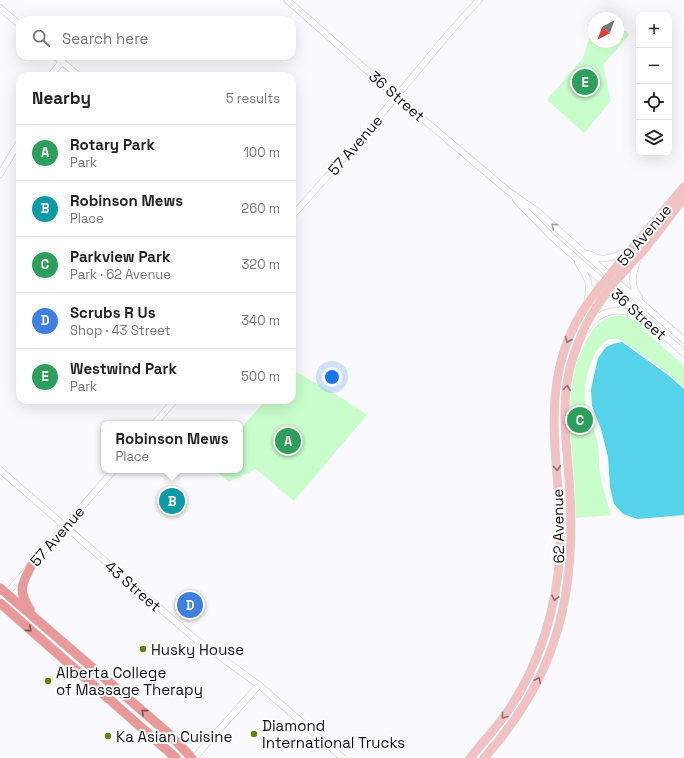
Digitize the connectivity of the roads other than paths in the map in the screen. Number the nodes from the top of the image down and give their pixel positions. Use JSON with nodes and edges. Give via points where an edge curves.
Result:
{"nodes":[{"id":1,"x":287,"y":0,"type":"edge"},
{"id":2,"x":479,"y":0,"type":"edge"},
{"id":3,"x":0,"y":8,"type":"edge"},
{"id":4,"x":16,"y":22,"type":"edge"},
{"id":5,"x":60,"y":60,"type":"edge"},
{"id":6,"x":62,"y":62,"type":"junction"},
{"id":7,"x":53,"y":72,"type":"edge"},
{"id":8,"x":74,"y":72,"type":"edge"},
{"id":9,"x":396,"y":96,"type":"junction"},
{"id":10,"x":16,"y":148,"type":"edge"},
{"id":11,"x":0,"y":174,"type":"edge"},
{"id":12,"x":684,"y":187,"type":"edge"},
{"id":13,"x":508,"y":192,"type":"junction"},
{"id":14,"x":684,"y":198,"type":"edge"},
{"id":15,"x":296,"y":211,"type":"edge"},
{"id":16,"x":631,"y":249,"type":"junction"},
{"id":17,"x":584,"y":252,"type":"junction"},
{"id":18,"x":572,"y":254,"type":"junction"},
{"id":19,"x":640,"y":254,"type":"junction"},
{"id":20,"x":609,"y":275,"type":"junction"},
{"id":21,"x":616,"y":281,"type":"junction"},
{"id":22,"x":603,"y":282,"type":"junction"},
{"id":23,"x":610,"y":288,"type":"junction"},
{"id":24,"x":586,"y":306,"type":"junction"},
{"id":25,"x":647,"y":308,"type":"junction"},
{"id":26,"x":654,"y":327,"type":"junction"},
{"id":27,"x":583,"y":332,"type":"junction"},
{"id":28,"x":684,"y":340,"type":"edge"},
{"id":29,"x":684,"y":353,"type":"edge"},
{"id":30,"x":172,"y":404,"type":"edge"},
{"id":31,"x":157,"y":421,"type":"edge"},
{"id":32,"x":0,"y":470,"type":"edge"},
{"id":33,"x":111,"y":473,"type":"edge"},
{"id":34,"x":65,"y":527,"type":"junction"},
{"id":35,"x":30,"y":566,"type":"junction"},
{"id":36,"x":3,"y":591,"type":"edge"},
{"id":37,"x":0,"y":602,"type":"edge"},
{"id":38,"x":35,"y":617,"type":"junction"},
{"id":39,"x":259,"y":685,"type":"junction"},
{"id":40,"x":164,"y":747,"type":"junction"},
{"id":41,"x":170,"y":758,"type":"edge"},
{"id":42,"x":176,"y":758,"type":"edge"},
{"id":43,"x":193,"y":758,"type":"edge"},
{"id":44,"x":343,"y":758,"type":"edge"},
{"id":45,"x":470,"y":758,"type":"edge"},
{"id":46,"x":484,"y":758,"type":"edge"}],
"edges":[{"from":1,"to":9,"type":"street","name":"36 Street"},
{"from":2,"to":9,"type":"street","name":"57 Avenue"},
{"from":3,"to":4,"type":"street"},
{"from":5,"to":6,"type":"street"},
{"from":6,"to":7,"type":"street"},
{"from":6,"to":8,"type":"street"},
{"from":9,"to":13,"type":"street","name":"36 Street"},
{"from":9,"to":15,"type":"street","name":"57 Avenue"},
{"from":10,"to":11,"type":"street"},
{"from":12,"to":16,"type":"main road","name":"59 Avenue"},
{"from":17,"to":13,"type":"street","name":"36 Street","one_way":true,"via":[[537,211]]},
{"from":13,"to":18,"type":"street","name":"36 Street"},
{"from":14,"to":19,"type":"main road","name":"59 Avenue"},
{"from":16,"to":17,"type":"street","via":[[604,258]]},
{"from":16,"to":20,"type":"main road","name":"59 Avenue"},
{"from":17,"to":20,"type":"street","name":"36 Street"},
{"from":18,"to":22,"type":"street","name":"36 Street"},
{"from":18,"to":24,"type":"street","via":[[589,282]]},
{"from":19,"to":21,"type":"main road","name":"59 Avenue"},
{"from":19,"to":25,"type":"street","via":[[633,274],[633,285]]},
{"from":20,"to":21,"type":"main road","name":"36 Street"},
{"from":20,"to":22,"type":"main road","name":"59 Avenue"},
{"from":21,"to":23,"type":"main road","name":"59 Avenue"},
{"from":21,"to":25,"type":"street","name":"36 Street"},
{"from":22,"to":23,"type":"main road","name":"36 Street"},
{"from":22,"to":24,"type":"main road","name":"62 Avenue"},
{"from":23,"to":26,"type":"street","name":"36 Street"},
{"from":23,"to":27,"type":"main road","name":"62 Avenue"},
{"from":24,"to":45,"type":"main road","name":"62 Avenue","one_way":true,"via":[[565,348],[556,385],[554,423],[561,550],[550,618],[529,675],[508,711]]},
{"from":25,"to":28,"type":"street","name":"36 Street"},
{"from":26,"to":27,"type":"street","via":[[623,310],[612,311],[598,317]]},
{"from":26,"to":29,"type":"street","name":"36 Street"},
{"from":46,"to":27,"type":"main road","name":"62 Avenue","one_way":true,"via":[[509,727],[530,694],[546,662],[562,616],[571,538],[565,428],[566,394],[572,363]]},
{"from":30,"to":31,"type":"street"},
{"from":32,"to":34,"type":"street","name":"43 Street"},
{"from":33,"to":34,"type":"street","name":"57 Avenue"},
{"from":34,"to":35,"type":"street","name":"57 Avenue"},
{"from":34,"to":39,"type":"street","name":"43 Street","via":[[194,637]]},
{"from":35,"to":36,"type":"street","name":"57 Avenue"},
{"from":35,"to":38,"type":"highway","via":[[22,591],[23,599]]},
{"from":36,"to":37,"type":"street","name":"57 Avenue"},
{"from":36,"to":38,"type":"highway"},
{"from":37,"to":40,"type":"highway","one_way":true},
{"from":43,"to":38,"type":"highway","one_way":true,"via":[[168,733]]},
{"from":39,"to":43,"type":"street"},
{"from":39,"to":44,"type":"street","name":"43 Street"},
{"from":40,"to":41,"type":"highway"},
{"from":40,"to":42,"type":"highway"}]}
